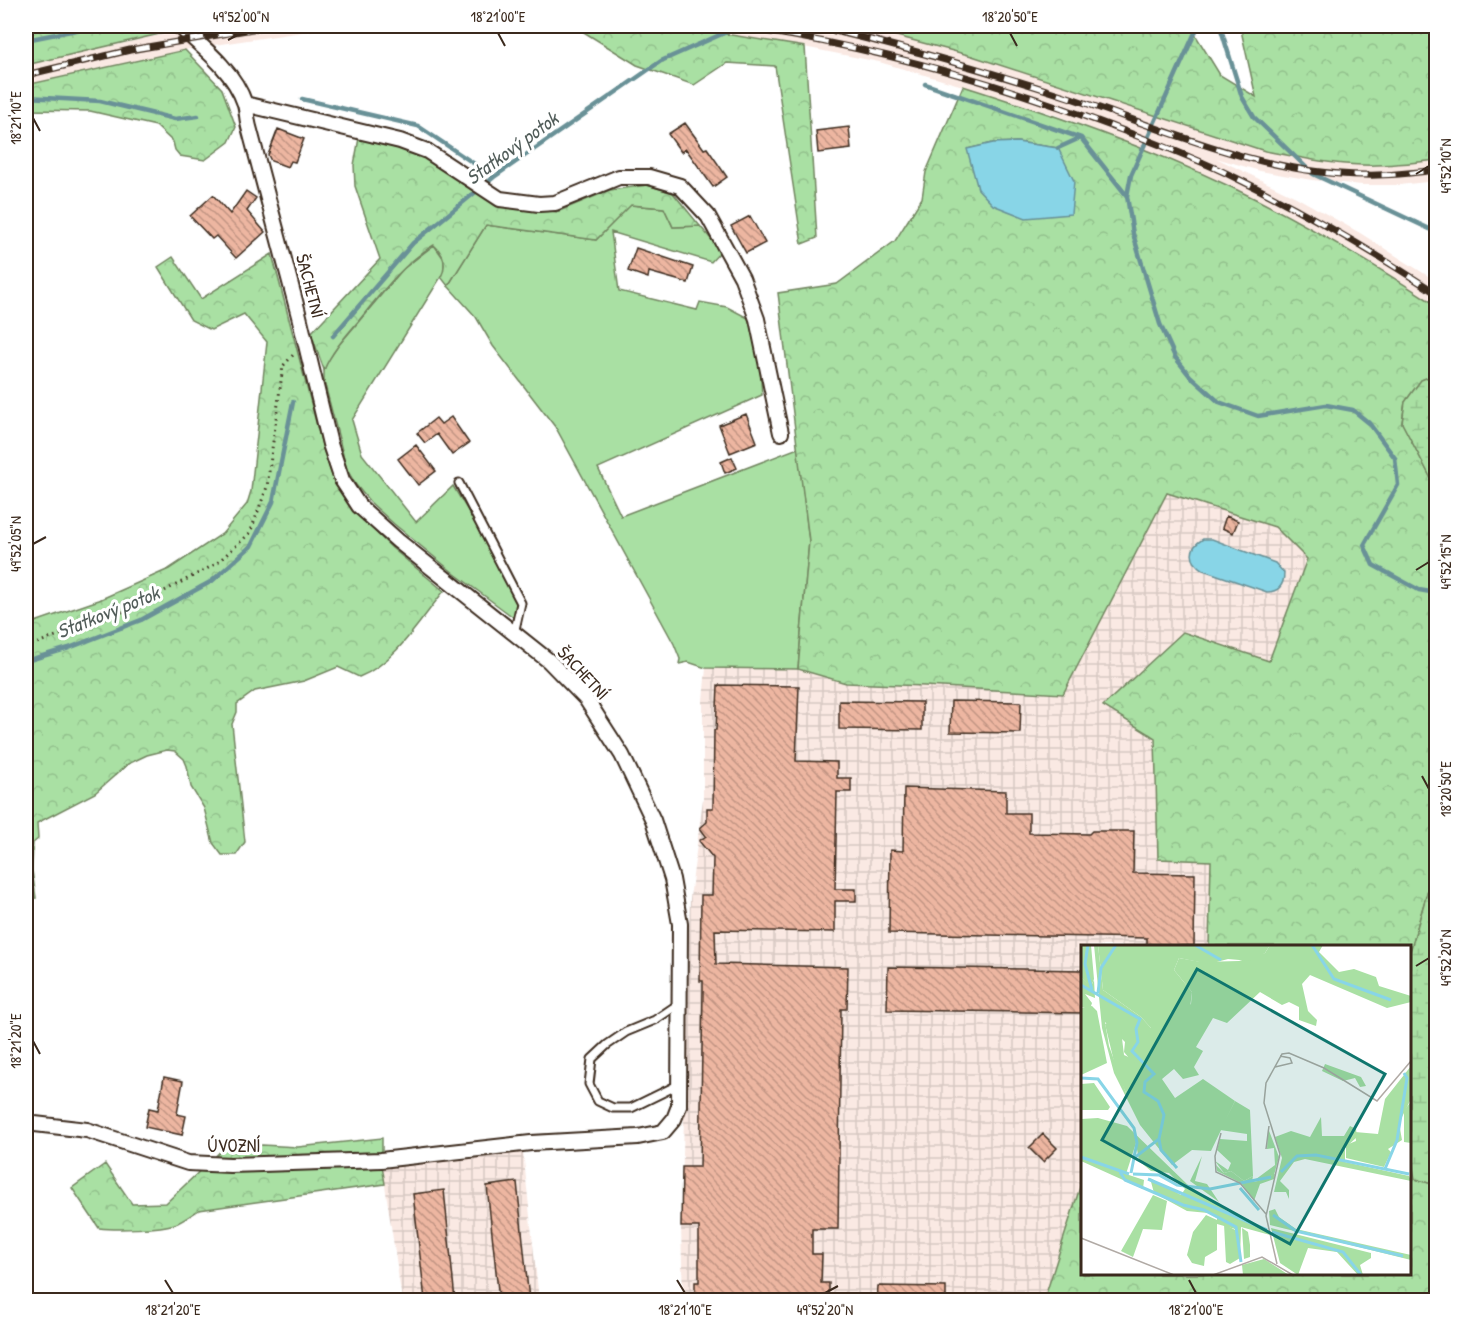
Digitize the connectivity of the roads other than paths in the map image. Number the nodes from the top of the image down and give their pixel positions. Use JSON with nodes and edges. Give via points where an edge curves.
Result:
{"nodes":[{"id":1,"x":179,"y":26,"type":"edge"},
{"id":2,"x":244,"y":104,"type":"junction"},
{"id":3,"x":781,"y":433,"type":"dead end"},
{"id":4,"x":459,"y":483,"type":"dead end"},
{"id":5,"x":514,"y":634,"type":"junction"},
{"id":6,"x":680,"y":1003,"type":"junction"},
{"id":7,"x":678,"y":1085,"type":"junction"},
{"id":8,"x":26,"y":1123,"type":"edge"},
{"id":9,"x":447,"y":1152,"type":"joint"}],
"edges":[{"from":1,"to":2,"type":"street","name":"ŠACHETNÍ","via":[[221,66]]},
{"from":2,"to":3,"type":"street","via":[[427,151],[500,199],[555,203],[619,177],[649,177],[680,186],[708,216],[742,278],[757,319]]},
{"from":2,"to":5,"type":"street","name":"ŠACHETNÍ","via":[[342,480],[359,506],[398,541]]},
{"from":4,"to":5,"type":"lane","via":[[521,603]]},
{"from":5,"to":6,"type":"street","name":"ŠACHETNÍ","via":[[549,661],[586,699],[622,755],[653,820],[672,879],[680,924]]},
{"from":6,"to":7,"type":"street","name":"ŠACHETNÍ"},
{"from":6,"to":7,"type":"lane","via":[[655,1020],[626,1032],[592,1059],[589,1084],[598,1101],[613,1108],[631,1108]]},
{"from":7,"to":9,"type":"street","name":"ŠACHETNÍ","via":[[679,1106],[663,1132]]},
{"from":8,"to":9,"type":"street","name":"ÚVOZNÍ","via":[[87,1131],[189,1163],[381,1160]]}]}
